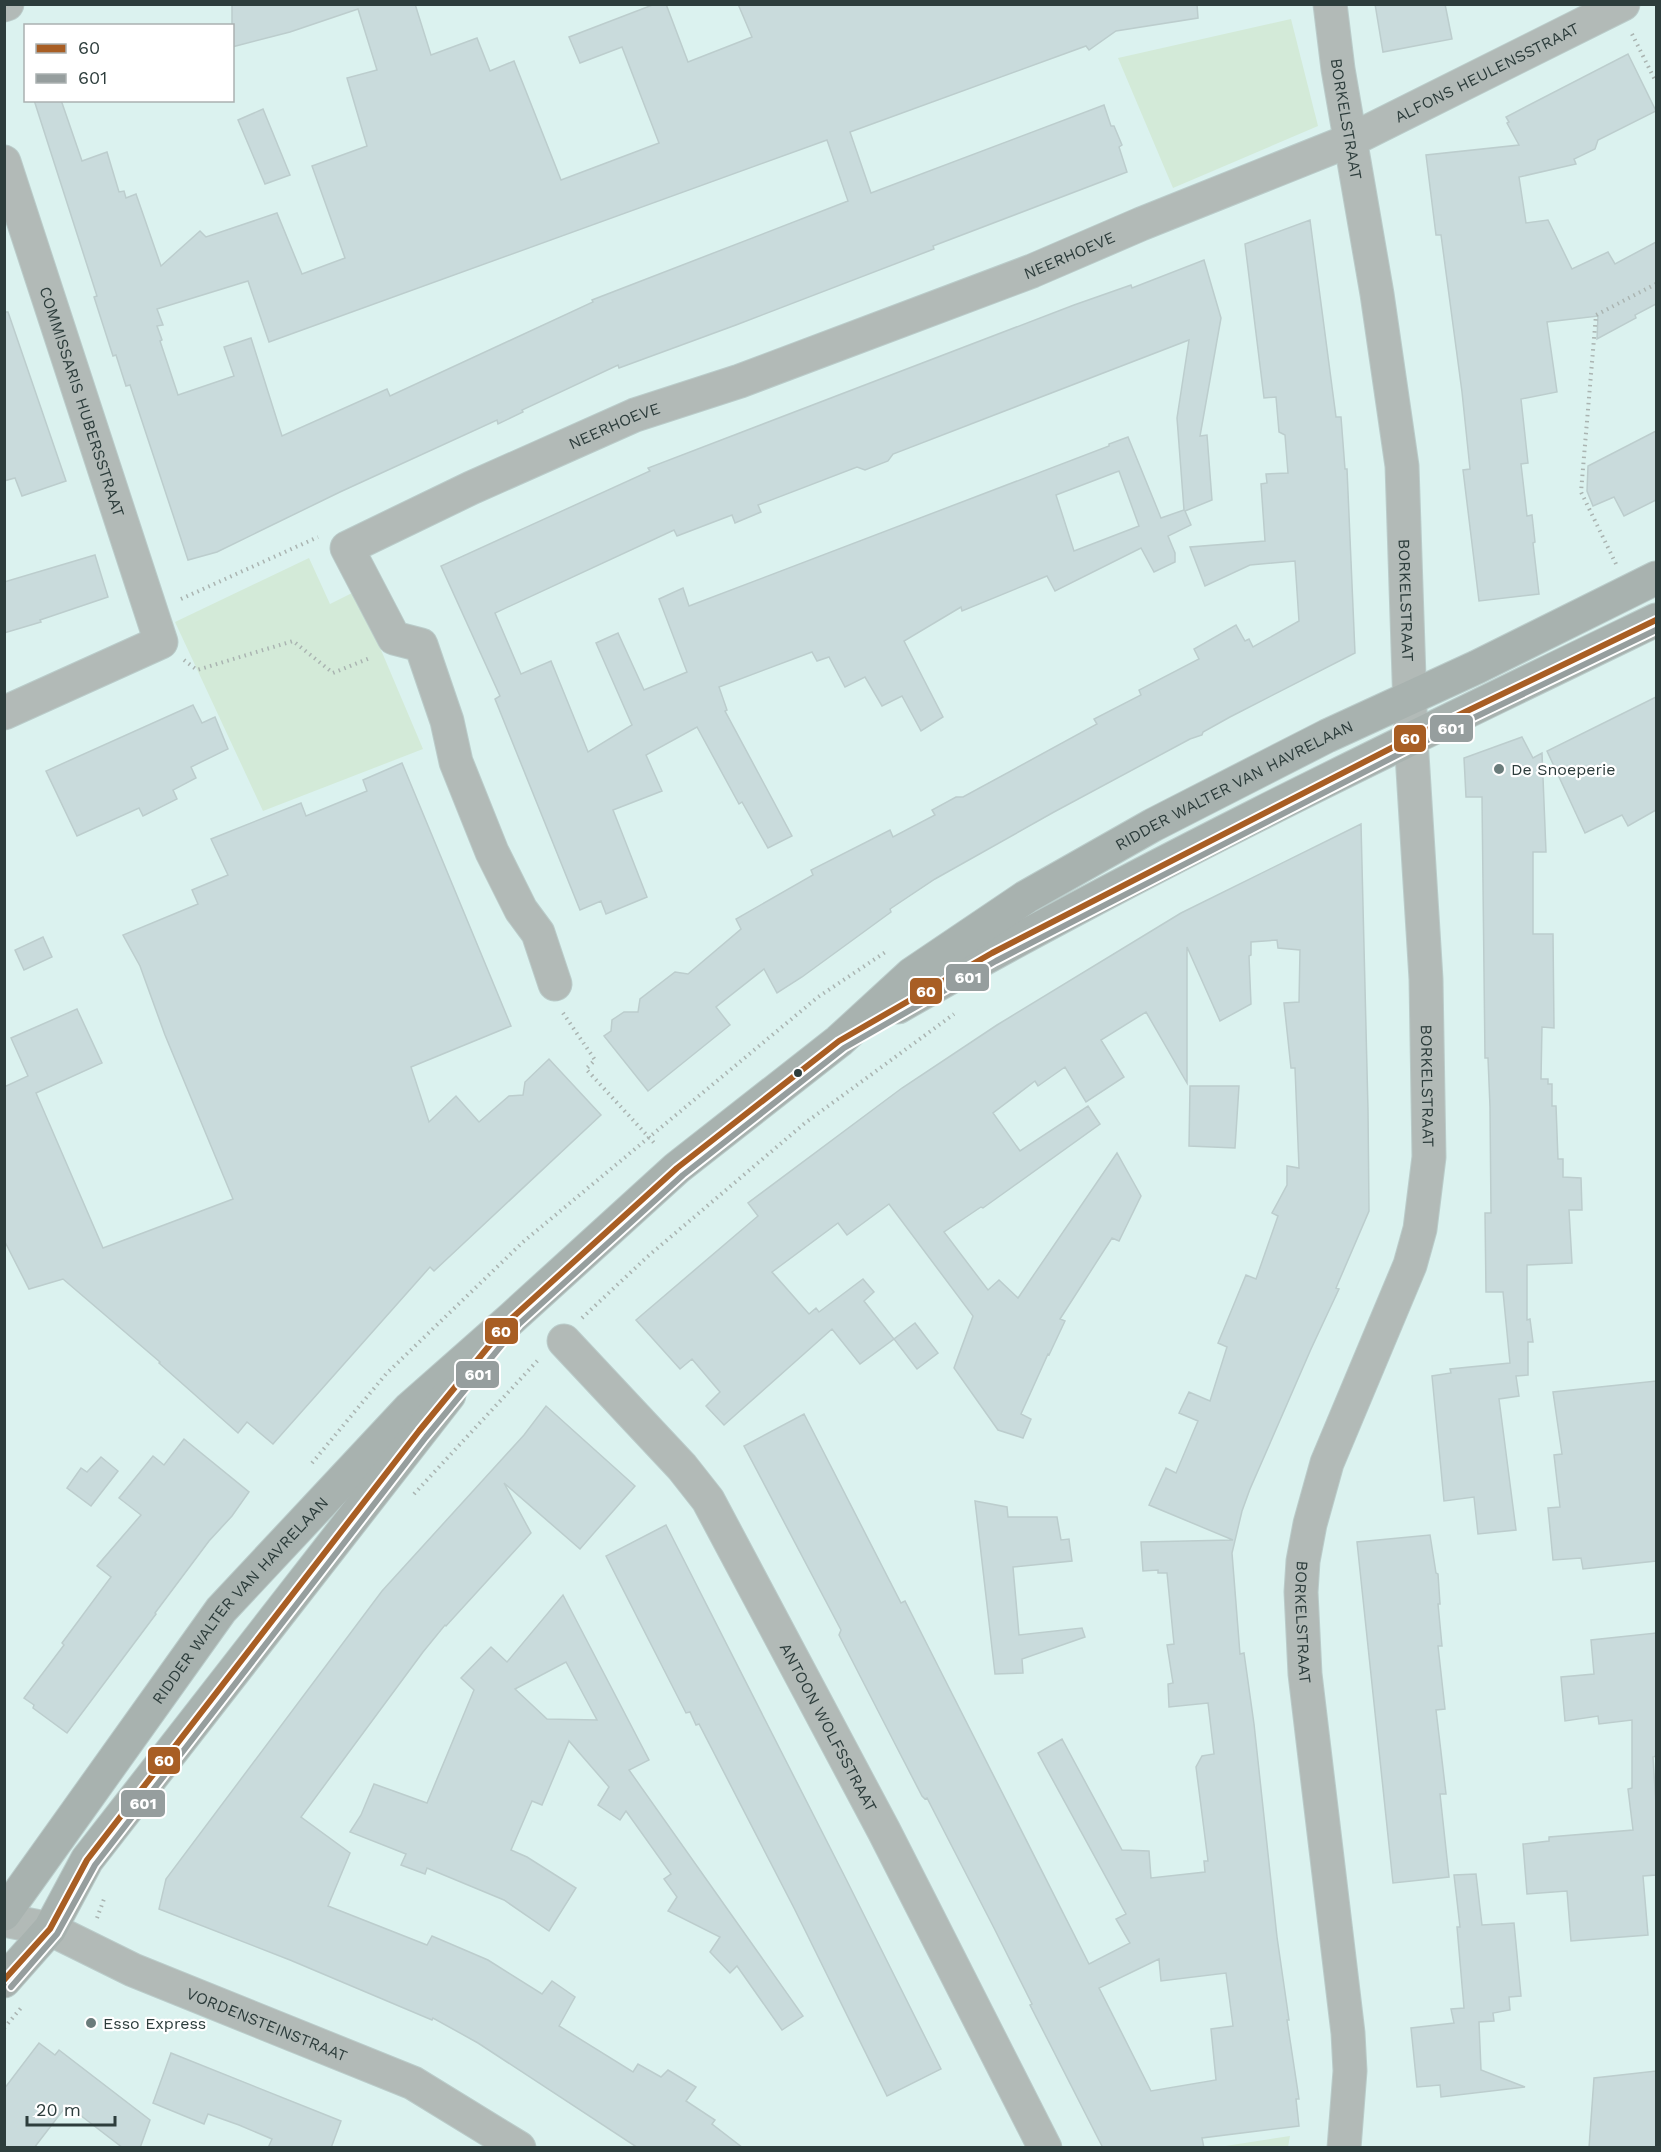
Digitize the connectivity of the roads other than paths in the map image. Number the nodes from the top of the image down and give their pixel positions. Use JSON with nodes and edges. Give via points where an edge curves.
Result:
{"nodes":[{"id":1,"x":1330,"y":4,"type":"edge"},
{"id":2,"x":1620,"y":6,"type":"edge"},
{"id":3,"x":1351,"y":141,"type":"junction"},
{"id":4,"x":4,"y":162,"type":"edge"},
{"id":5,"x":1643,"y":584,"type":"edge"},
{"id":6,"x":1656,"y":620,"type":"edge"},
{"id":7,"x":1410,"y":699,"type":"junction"},
{"id":8,"x":4,"y":713,"type":"edge"},
{"id":9,"x":1412,"y":738,"type":"junction"},
{"id":10,"x":555,"y":984,"type":"road end"},
{"id":11,"x":839,"y":1041,"type":"junction"},
{"id":12,"x":512,"y":1318,"type":"junction"},
{"id":13,"x":563,"y":1338,"type":"road end"},
{"id":14,"x":4,"y":1914,"type":"edge"},
{"id":15,"x":4,"y":1920,"type":"edge"},
{"id":16,"x":50,"y":1929,"type":"junction"},
{"id":17,"x":4,"y":1981,"type":"edge"},
{"id":18,"x":519,"y":2148,"type":"edge"},
{"id":19,"x":1045,"y":2148,"type":"edge"},
{"id":20,"x":1344,"y":2148,"type":"edge"}],
"edges":[{"from":1,"to":3,"type":"street","name":"BORKELSTRAAT"},
{"from":2,"to":3,"type":"street","name":"ALFONS HEULENSSTRAAT"},
{"from":3,"to":7,"type":"street","name":"BORKELSTRAAT","via":[[1402,466]]},
{"from":3,"to":10,"type":"street","name":"NEERHOEVE","via":[[1032,271],[740,381],[635,415],[347,548],[394,638],[421,645],[447,721],[456,762],[492,852],[521,910],[538,933]]},
{"from":4,"to":8,"type":"street","name":"COMMISSARIS HUBERSSTRAAT","via":[[156,627]]},
{"from":5,"to":7,"type":"main road","name":"RIDDER WALTER VAN HAVRELAAN"},
{"from":6,"to":9,"type":"main road","name":"RIDDER WALTER VAN HAVRELAAN"},
{"from":7,"to":9,"type":"street","name":"BORKELSTRAAT"},
{"from":7,"to":11,"type":"main road","name":"RIDDER WALTER VAN HAVRELAAN","via":[[1327,736],[1173,815],[1026,897],[912,974]]},
{"from":9,"to":11,"type":"main road","name":"RIDDER WALTER VAN HAVRELAAN","via":[[992,953]]},
{"from":9,"to":20,"type":"street","name":"BORKELSTRAAT","via":[[1426,978],[1426,1192],[1410,1265],[1327,1463],[1310,1524],[1301,1592],[1305,1674],[1348,2033],[1350,2071]]},
{"from":11,"to":12,"type":"main road","name":"RIDDER WALTER VAN HAVRELAAN","via":[[676,1167]]},
{"from":12,"to":14,"type":"main road","name":"RIDDER WALTER VAN HAVRELAAN","via":[[410,1408],[221,1610]]},
{"from":12,"to":16,"type":"main road","name":"RIDDER WALTER VAN HAVRELAAN","via":[[419,1431],[87,1860]]},
{"from":13,"to":19,"type":"street","name":"ANTOON WOLFSSTRAAT","via":[[708,1500],[884,1831]]},
{"from":15,"to":16,"type":"street","name":"VORDENSTEINSTRAAT"},
{"from":16,"to":17,"type":"main road","name":"RIDDER WALTER VAN HAVRELAAN"},
{"from":16,"to":18,"type":"street","name":"VORDENSTEINSTRAAT","via":[[133,1970],[413,2083]]}]}
